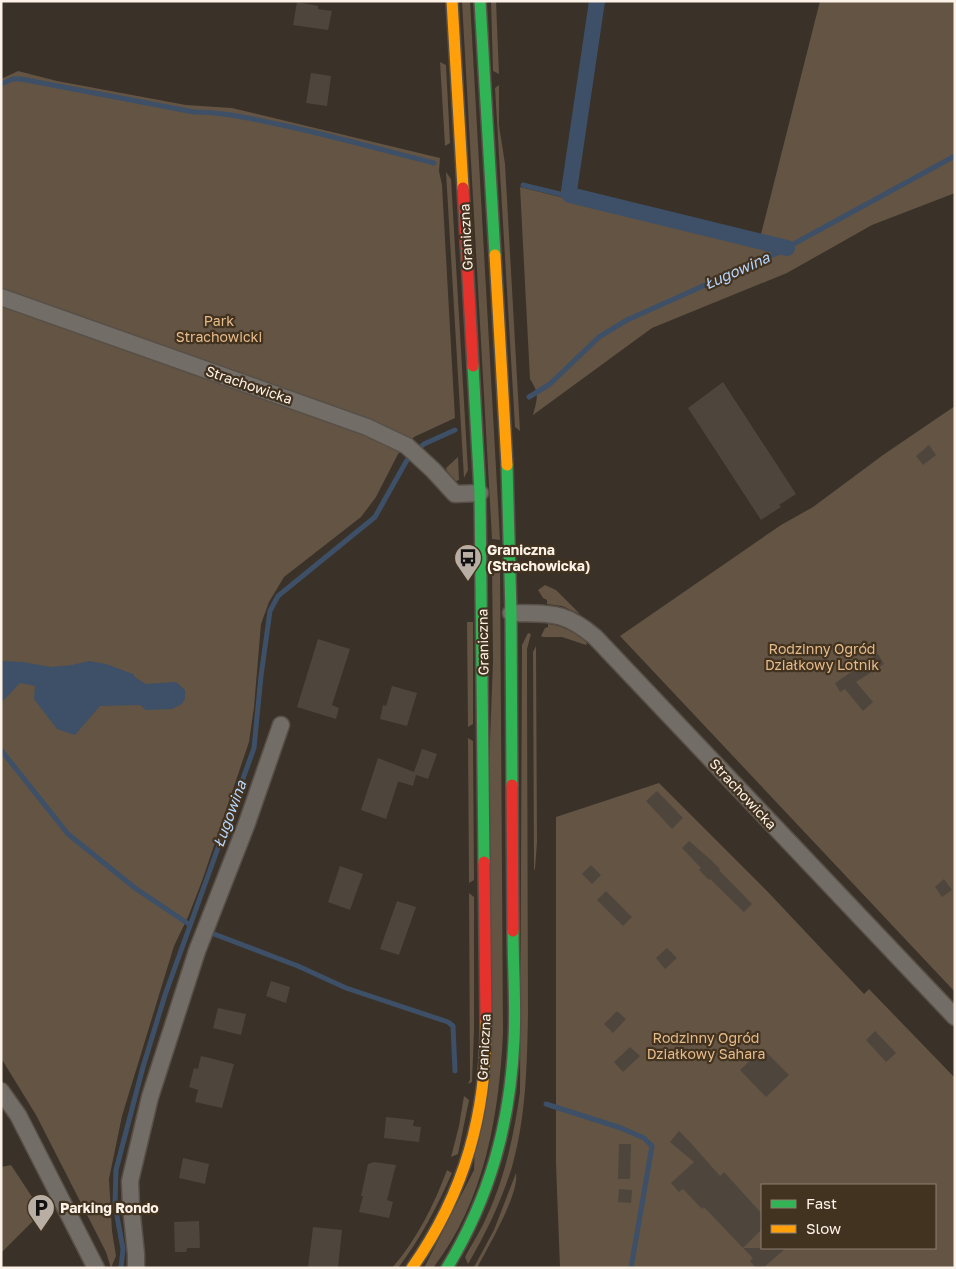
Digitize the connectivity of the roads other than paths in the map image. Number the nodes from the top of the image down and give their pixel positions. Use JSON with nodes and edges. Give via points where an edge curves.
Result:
{"nodes":[{"id":1,"x":452,"y":1,"type":"edge"},
{"id":2,"x":480,"y":1,"type":"edge"},
{"id":3,"x":1,"y":297,"type":"edge"},
{"id":4,"x":480,"y":493,"type":"junction"},
{"id":5,"x":511,"y":613,"type":"junction"},
{"id":6,"x":281,"y":724,"type":"dead end"},
{"id":7,"x":955,"y":1017,"type":"edge"},
{"id":8,"x":1,"y":1091,"type":"edge"},
{"id":9,"x":96,"y":1268,"type":"edge"},
{"id":10,"x":136,"y":1268,"type":"edge"},
{"id":11,"x":412,"y":1268,"type":"edge"},
{"id":12,"x":447,"y":1268,"type":"edge"}],
"edges":[{"from":1,"to":4,"type":"main road","name":"Graniczna"},
{"from":2,"to":5,"type":"main road","name":"Graniczna","via":[[508,488]]},
{"from":3,"to":4,"type":"street","name":"Strachowicka","via":[[367,426],[407,446],[455,494]]},
{"from":4,"to":11,"type":"main road","name":"Graniczna","via":[[486,1036],[482,1089],[476,1127],[461,1180],[452,1202]]},
{"from":5,"to":7,"type":"street","name":"Strachowicka","via":[[558,614],[595,637]]},
{"from":5,"to":12,"type":"main road","name":"Graniczna","via":[[512,1071],[494,1170],[474,1222]]},
{"from":6,"to":10,"type":"street","via":[[250,816],[197,950],[150,1097],[130,1181]]},
{"from":8,"to":9,"type":"street","via":[[18,1115]]}]}
